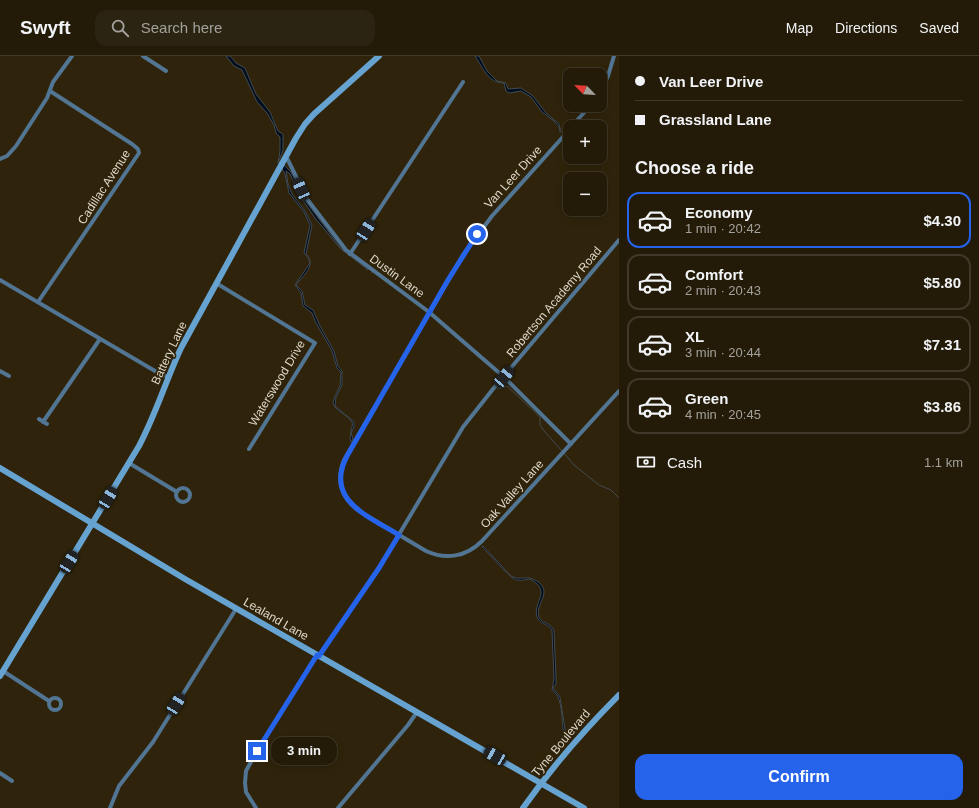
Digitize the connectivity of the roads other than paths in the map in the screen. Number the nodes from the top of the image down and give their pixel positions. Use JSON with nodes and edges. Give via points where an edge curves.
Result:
{"nodes":[{"id":1,"x":72,"y":56,"type":"edge"},
{"id":2,"x":143,"y":56,"type":"edge"},
{"id":3,"x":379,"y":56,"type":"edge"},
{"id":4,"x":614,"y":56,"type":"edge"},
{"id":5,"x":166,"y":71,"type":"dead end"},
{"id":6,"x":607,"y":78,"type":"edge"},
{"id":7,"x":463,"y":82,"type":"dead end"},
{"id":8,"x":50,"y":91,"type":"junction"},
{"id":9,"x":585,"y":112,"type":"edge"},
{"id":10,"x":578,"y":120,"type":"edge"},
{"id":11,"x":563,"y":137,"type":"edge"},
{"id":12,"x":286,"y":156,"type":"junction"},
{"id":13,"x":0,"y":159,"type":"edge"},
{"id":14,"x":619,"y":240,"type":"edge"},
{"id":15,"x":350,"y":254,"type":"junction"},
{"id":16,"x":0,"y":280,"type":"edge"},
{"id":17,"x":216,"y":283,"type":"junction"},
{"id":18,"x":38,"y":302,"type":"junction"},
{"id":19,"x":429,"y":312,"type":"junction"},
{"id":20,"x":100,"y":339,"type":"junction"},
{"id":21,"x":0,"y":371,"type":"edge"},
{"id":22,"x":10,"y":376,"type":"dead end"},
{"id":23,"x":168,"y":377,"type":"junction"},
{"id":24,"x":504,"y":377,"type":"junction"},
{"id":25,"x":619,"y":391,"type":"edge"},
{"id":26,"x":39,"y":419,"type":"dead end"},
{"id":27,"x":571,"y":444,"type":"junction"},
{"id":28,"x":250,"y":449,"type":"dead end"},
{"id":29,"x":129,"y":463,"type":"junction"},
{"id":30,"x":0,"y":468,"type":"edge"},
{"id":31,"x":177,"y":492,"type":"dead end"},
{"id":32,"x":92,"y":524,"type":"junction"},
{"id":33,"x":399,"y":535,"type":"junction"},
{"id":34,"x":236,"y":609,"type":"junction"},
{"id":35,"x":318,"y":656,"type":"junction"},
{"id":36,"x":1,"y":673,"type":"edge"},
{"id":37,"x":619,"y":695,"type":"edge"},
{"id":38,"x":49,"y":701,"type":"dead end"},
{"id":39,"x":417,"y":712,"type":"junction"},
{"id":40,"x":0,"y":773,"type":"edge"},
{"id":41,"x":12,"y":781,"type":"dead end"},
{"id":42,"x":541,"y":783,"type":"junction"},
{"id":43,"x":111,"y":808,"type":"edge"},
{"id":44,"x":256,"y":808,"type":"edge"},
{"id":45,"x":338,"y":808,"type":"edge"},
{"id":46,"x":523,"y":808,"type":"edge"},
{"id":47,"x":584,"y":808,"type":"edge"}],
"edges":[{"from":1,"to":8,"type":"street","via":[[53,82]]},
{"from":2,"to":5,"type":"street"},
{"from":3,"to":12,"type":"street","name":"Battery Lane","via":[[310,118]]},
{"from":4,"to":6,"type":"street"},
{"from":7,"to":15,"type":"street"},
{"from":8,"to":13,"type":"street","via":[[12,152]]},
{"from":8,"to":18,"type":"street","name":"Cadillac Avenue","via":[[132,144],[139,153]]},
{"from":9,"to":10,"type":"street","name":"Van Leer Drive"},
{"from":11,"to":19,"type":"street","name":"Van Leer Drive","via":[[482,228]]},
{"from":12,"to":15,"type":"street","name":"Dustin Lane","via":[[307,199]]},
{"from":12,"to":17,"type":"street","name":"Battery Lane"},
{"from":14,"to":24,"type":"street","name":"Robertson Academy Road"},
{"from":15,"to":19,"type":"street","name":"Dustin Lane"},
{"from":16,"to":18,"type":"street"},
{"from":17,"to":23,"type":"street","name":"Battery Lane"},
{"from":17,"to":28,"type":"street","name":"Waterswood Drive","via":[[315,342]]},
{"from":18,"to":20,"type":"street"},
{"from":19,"to":24,"type":"street","name":"Dustin Lane"},
{"from":19,"to":33,"type":"street","name":"Van Leer Drive","via":[[340,471],[342,490],[351,505]]},
{"from":20,"to":23,"type":"street"},
{"from":20,"to":26,"type":"street","via":[[45,423]]},
{"from":21,"to":22,"type":"street"},
{"from":23,"to":29,"type":"street","name":"Battery Lane","via":[[150,424]]},
{"from":24,"to":27,"type":"street","name":"Dustin Lane"},
{"from":24,"to":33,"type":"street","name":"Robertson Academy Road","via":[[460,432]]},
{"from":25,"to":27,"type":"street","name":"Oak Valley Lane"},
{"from":27,"to":33,"type":"street","name":"Oak Valley Lane","via":[[482,541],[466,553],[437,555]]},
{"from":29,"to":31,"type":"street"},
{"from":29,"to":32,"type":"street","name":"Battery Lane"},
{"from":30,"to":32,"type":"street","name":"Lealand Lane"},
{"from":32,"to":34,"type":"street","name":"Lealand Lane"},
{"from":32,"to":36,"type":"street","name":"Battery Lane"},
{"from":33,"to":35,"type":"street","name":"Robertson Academy Road"},
{"from":34,"to":35,"type":"street","name":"Lealand Lane"},
{"from":34,"to":43,"type":"street","via":[[153,742],[119,786]]},
{"from":35,"to":39,"type":"street","name":"Lealand Lane"},
{"from":35,"to":44,"type":"street","name":"Robertson Academy Road","via":[[246,771],[246,792]]},
{"from":36,"to":38,"type":"street"},
{"from":37,"to":42,"type":"street","name":"Tyne Boulevard","via":[[583,732]]},
{"from":39,"to":42,"type":"street","name":"Lealand Lane"},
{"from":39,"to":45,"type":"street"},
{"from":40,"to":41,"type":"street"},
{"from":42,"to":46,"type":"street","name":"Tyne Boulevard"},
{"from":42,"to":47,"type":"street","name":"Lealand Lane"}]}
